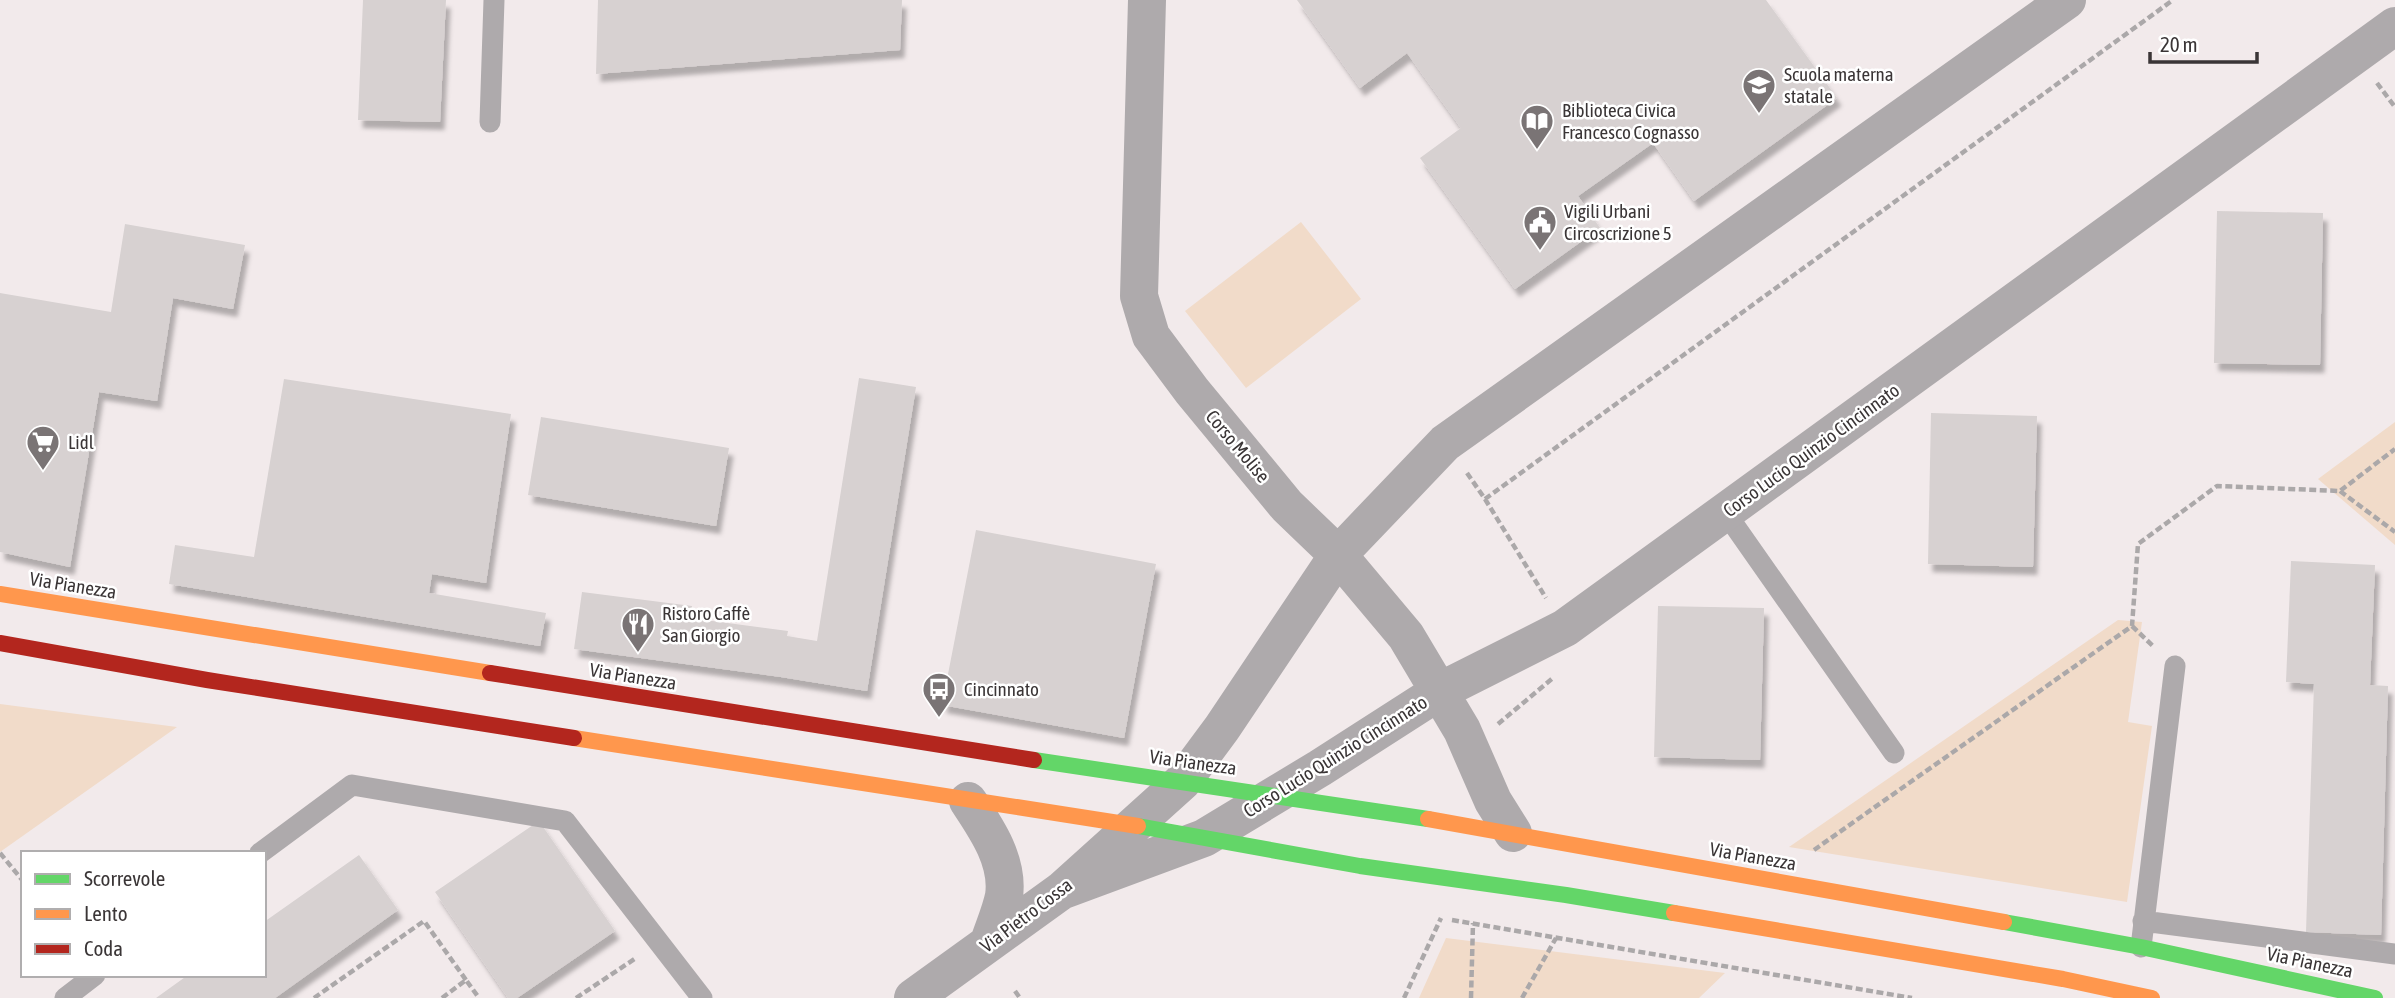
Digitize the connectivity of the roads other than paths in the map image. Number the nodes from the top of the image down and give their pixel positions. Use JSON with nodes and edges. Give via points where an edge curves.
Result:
{"nodes":[{"id":1,"x":494,"y":0,"type":"edge"},
{"id":2,"x":1147,"y":0,"type":"edge"},
{"id":3,"x":2067,"y":0,"type":"edge"},
{"id":4,"x":2395,"y":26,"type":"edge"},
{"id":5,"x":490,"y":122,"type":"dead end"},
{"id":6,"x":1725,"y":512,"type":"junction"},
{"id":7,"x":1338,"y":555,"type":"junction"},
{"id":8,"x":0,"y":594,"type":"edge"},
{"id":9,"x":0,"y":643,"type":"edge"},
{"id":10,"x":2175,"y":666,"type":"dead end"},
{"id":11,"x":1440,"y":691,"type":"junction"},
{"id":12,"x":1894,"y":753,"type":"dead end"},
{"id":13,"x":1182,"y":782,"type":"junction"},
{"id":14,"x":1275,"y":795,"type":"junction"},
{"id":15,"x":968,"y":801,"type":"junction"},
{"id":16,"x":1133,"y":825,"type":"junction"},
{"id":17,"x":1513,"y":833,"type":"junction"},
{"id":18,"x":1204,"y":838,"type":"junction"},
{"id":19,"x":263,"y":851,"type":"edge"},
{"id":20,"x":1061,"y":891,"type":"junction"},
{"id":21,"x":2143,"y":921,"type":"junction"},
{"id":22,"x":989,"y":942,"type":"junction"},
{"id":23,"x":2140,"y":953,"type":"junction"},
{"id":24,"x":2395,"y":954,"type":"edge"},
{"id":25,"x":91,"y":977,"type":"edge"},
{"id":26,"x":65,"y":998,"type":"edge"},
{"id":27,"x":702,"y":998,"type":"edge"},
{"id":28,"x":913,"y":998,"type":"edge"},
{"id":29,"x":2152,"y":998,"type":"edge"},
{"id":30,"x":2375,"y":998,"type":"edge"}],
"edges":[{"from":1,"to":5,"type":"lane"},
{"from":2,"to":7,"type":"street","name":"Corso Molise","via":[[1139,296],[1151,336],[1287,506]]},
{"from":3,"to":7,"type":"street","via":[[1445,443]]},
{"from":4,"to":6,"type":"street","name":"Corso Lucio Quinzio Cincinnato"},
{"from":6,"to":11,"type":"street","name":"Corso Lucio Quinzio Cincinnato","via":[[1565,628]]},
{"from":6,"to":12,"type":"lane"},
{"from":7,"to":11,"type":"street","name":"Corso Molise","via":[[1406,636]]},
{"from":7,"to":13,"type":"street"},
{"from":8,"to":13,"type":"street","name":"Via Pianezza","via":[[235,639],[899,746]]},
{"from":9,"to":15,"type":"street","via":[[891,782]]},
{"from":10,"to":21,"type":"lane"},
{"from":11,"to":14,"type":"street","name":"Corso Lucio Quinzio Cincinnato"},
{"from":11,"to":17,"type":"street","name":"Corso Molise"},
{"from":13,"to":14,"type":"street","name":"Via Pianezza"},
{"from":13,"to":16,"type":"street"},
{"from":14,"to":17,"type":"street","name":"Via Pianezza"},
{"from":14,"to":18,"type":"street","name":"Corso Lucio Quinzio Cincinnato"},
{"from":15,"to":16,"type":"street"},
{"from":15,"to":22,"type":"street","via":[[990,834],[1002,867],[1004,895]]},
{"from":16,"to":18,"type":"street"},
{"from":16,"to":20,"type":"street","name":"Via Pietro Cossa"},
{"from":17,"to":23,"type":"street","name":"Via Pianezza"},
{"from":18,"to":20,"type":"street","name":"Corso Lucio Quinzio Cincinnato"},
{"from":18,"to":29,"type":"street","via":[[2134,988]]},
{"from":19,"to":27,"type":"lane","via":[[352,785],[565,821]]},
{"from":20,"to":22,"type":"street","name":"Via Pietro Cossa"},
{"from":21,"to":23,"type":"lane"},
{"from":21,"to":24,"type":"lane"},
{"from":22,"to":28,"type":"street","name":"Via Pietro Cossa"},
{"from":23,"to":30,"type":"street","name":"Via Pianezza"},
{"from":25,"to":26,"type":"lane"}]}
